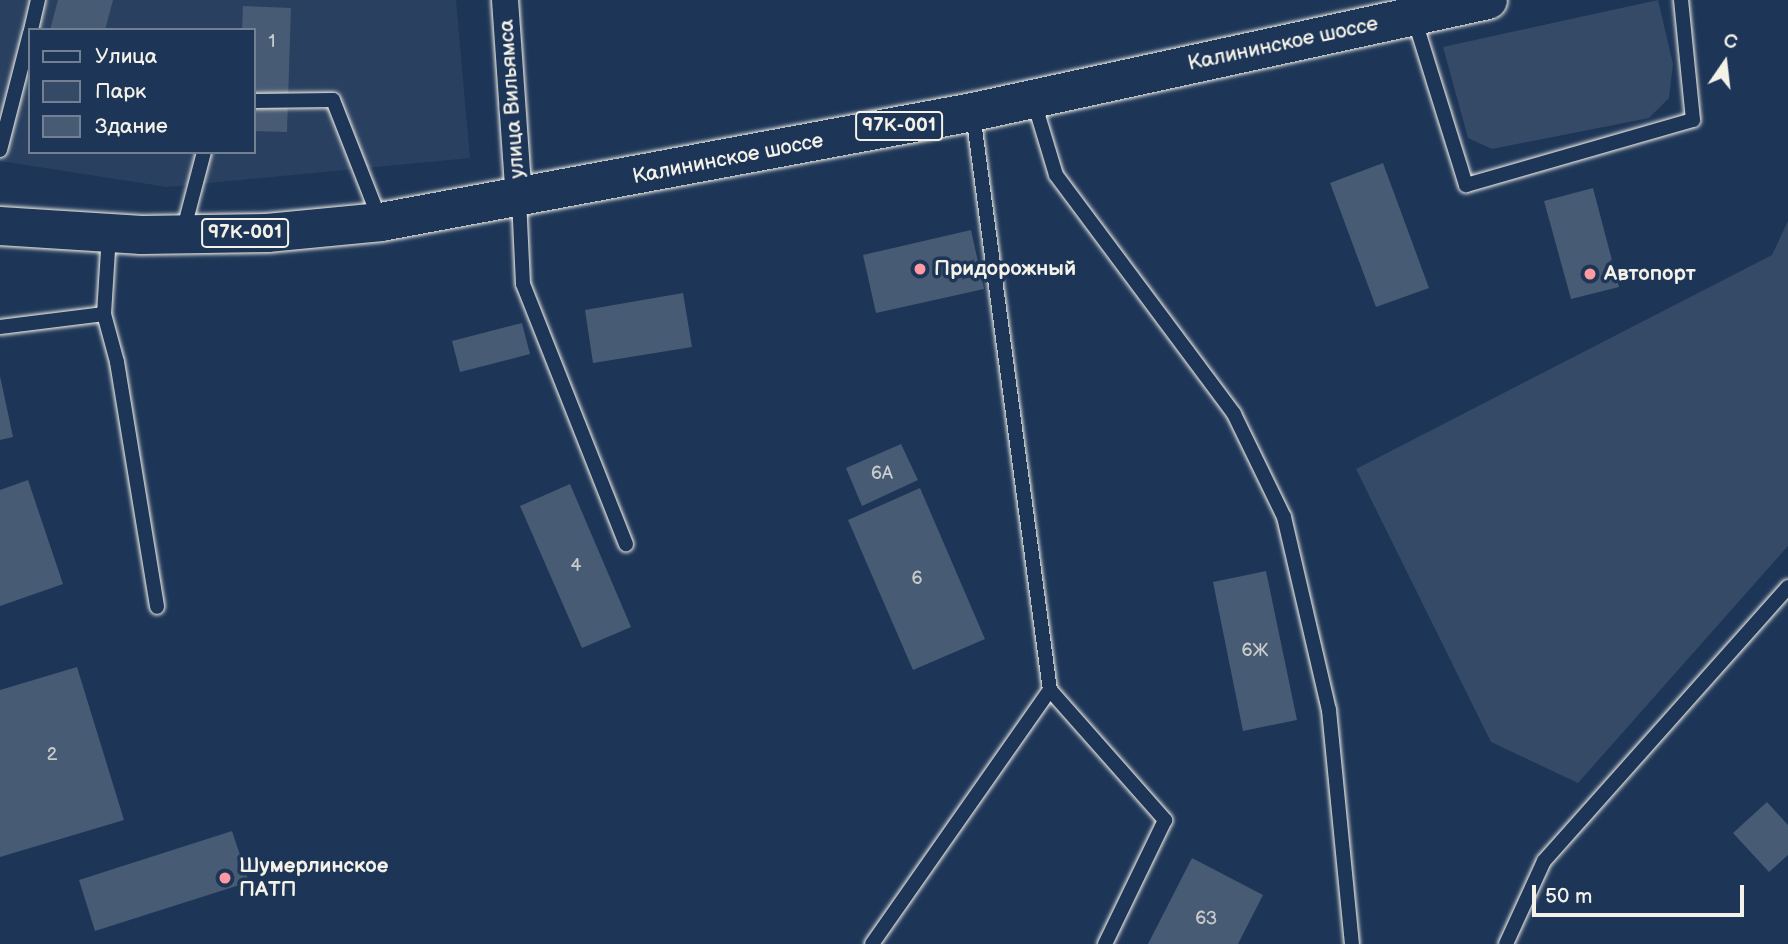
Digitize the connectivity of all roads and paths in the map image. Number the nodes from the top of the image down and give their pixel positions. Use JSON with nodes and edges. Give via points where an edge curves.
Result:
{"nodes":[{"id":1,"x":38,"y":0,"type":"edge"},
{"id":2,"x":505,"y":0,"type":"edge"},
{"id":3,"x":1488,"y":0,"type":"edge"},
{"id":4,"x":1681,"y":0,"type":"edge"},
{"id":5,"x":1414,"y":16,"type":"junction"},
{"id":6,"x":31,"y":28,"type":"edge"},
{"id":7,"x":28,"y":39,"type":"edge"},
{"id":8,"x":1032,"y":97,"type":"junction"},
{"id":9,"x":256,"y":101,"type":"edge"},
{"id":10,"x":973,"y":112,"type":"junction"},
{"id":11,"x":0,"y":150,"type":"edge"},
{"id":12,"x":203,"y":154,"type":"edge"},
{"id":13,"x":519,"y":199,"type":"junction"},
{"id":14,"x":381,"y":222,"type":"junction"},
{"id":15,"x":0,"y":226,"type":"edge"},
{"id":16,"x":109,"y":232,"type":"junction"},
{"id":17,"x":182,"y":234,"type":"junction"},
{"id":18,"x":104,"y":314,"type":"junction"},
{"id":19,"x":0,"y":327,"type":"edge"},
{"id":20,"x":626,"y":544,"type":"dead end"},
{"id":21,"x":1788,"y":587,"type":"edge"},
{"id":22,"x":157,"y":607,"type":"dead end"},
{"id":23,"x":1050,"y":690,"type":"junction"},
{"id":24,"x":872,"y":944,"type":"edge"},
{"id":25,"x":1105,"y":944,"type":"edge"},
{"id":26,"x":1352,"y":944,"type":"edge"},
{"id":27,"x":1506,"y":944,"type":"edge"}],
"edges":[{"from":1,"to":6,"type":"lane"},
{"from":2,"to":13,"type":"street","name":"улица Вильямса"},
{"from":3,"to":5,"type":"main road","name":"Калининское шоссе","number":"97К-001"},
{"from":4,"to":5,"type":"lane","via":[[1693,120],[1466,185]]},
{"from":5,"to":8,"type":"main road","name":"Калининское шоссе","number":"97К-001"},
{"from":7,"to":11,"type":"lane"},
{"from":8,"to":10,"type":"main road","name":"Калининское шоссе","number":"97К-001"},
{"from":8,"to":26,"type":"lane","via":[[1055,175],[1234,414],[1284,517],[1329,710]]},
{"from":9,"to":14,"type":"lane","via":[[333,100]]},
{"from":10,"to":13,"type":"main road","name":"Калининское шоссе","number":"97К-001"},
{"from":10,"to":23,"type":"lane"},
{"from":12,"to":17,"type":"lane"},
{"from":13,"to":14,"type":"main road","name":"Калининское шоссе","number":"97К-001"},
{"from":13,"to":20,"type":"lane","via":[[523,284]]},
{"from":14,"to":17,"type":"main road","name":"Калининское шоссе","number":"97К-001","via":[[267,233]]},
{"from":15,"to":16,"type":"main road","name":"Калининское шоссе","number":"97К-001"},
{"from":16,"to":17,"type":"main road","name":"Калининское шоссе","number":"97К-001"},
{"from":16,"to":18,"type":"lane"},
{"from":18,"to":19,"type":"lane"},
{"from":18,"to":22,"type":"lane","via":[[117,362]]},
{"from":21,"to":27,"type":"lane","via":[[1544,861]]},
{"from":23,"to":24,"type":"lane"},
{"from":23,"to":25,"type":"lane","via":[[1165,820]]}]}
